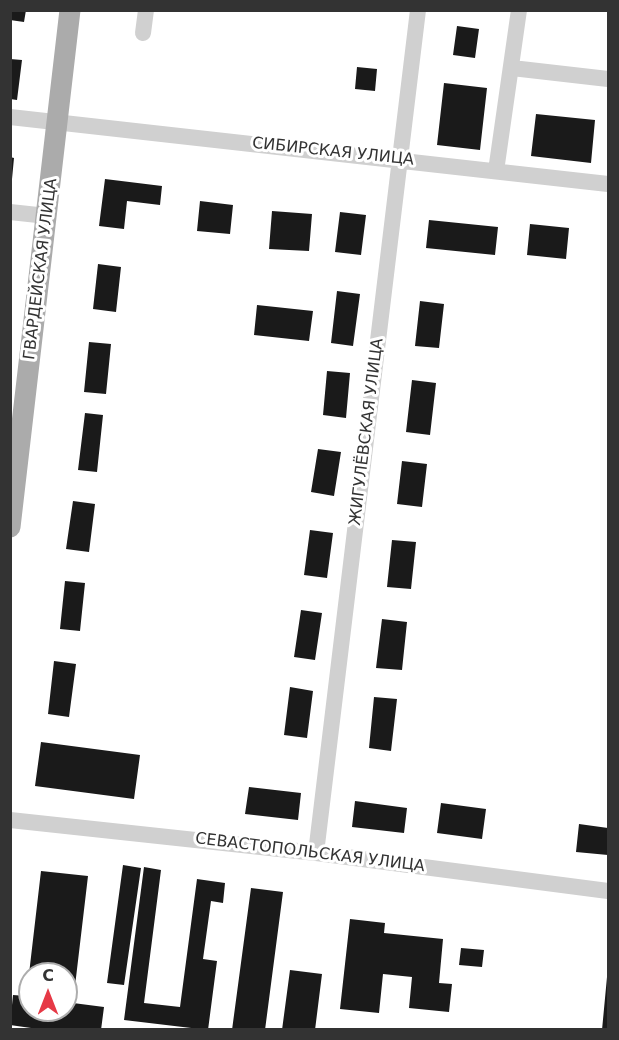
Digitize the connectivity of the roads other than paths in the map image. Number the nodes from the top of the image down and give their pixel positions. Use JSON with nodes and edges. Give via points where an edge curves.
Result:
{"nodes":[{"id":1,"x":70,"y":10,"type":"edge"},
{"id":2,"x":146,"y":10,"type":"edge"},
{"id":3,"x":418,"y":10,"type":"edge"},
{"id":4,"x":519,"y":10,"type":"edge"},
{"id":5,"x":143,"y":33,"type":"dead end"},
{"id":6,"x":512,"y":68,"type":"junction"},
{"id":7,"x":609,"y":79,"type":"edge"},
{"id":8,"x":10,"y":117,"type":"edge"},
{"id":9,"x":57,"y":122,"type":"junction"},
{"id":10,"x":400,"y":160,"type":"junction"},
{"id":11,"x":496,"y":171,"type":"junction"},
{"id":12,"x":609,"y":184,"type":"edge"},
{"id":13,"x":10,"y":212,"type":"edge"},
{"id":14,"x":47,"y":216,"type":"junction"},
{"id":15,"x":14,"y":468,"type":"edge"},
{"id":16,"x":10,"y":527,"type":"edge"},
{"id":17,"x":10,"y":820,"type":"edge"},
{"id":18,"x":316,"y":853,"type":"junction"},
{"id":19,"x":609,"y":891,"type":"edge"}],
"edges":[{"from":1,"to":9,"type":"main road","name":"ГВАРДЕЙСКАЯ УЛИЦА"},
{"from":2,"to":5,"type":"street"},
{"from":3,"to":10,"type":"street","name":"ЖИГУЛЁВСКАЯ УЛИЦА"},
{"from":4,"to":6,"type":"street"},
{"from":6,"to":7,"type":"street"},
{"from":6,"to":11,"type":"street"},
{"from":8,"to":9,"type":"street","name":"СИБИРСКАЯ УЛИЦА"},
{"from":9,"to":10,"type":"street","name":"СИБИРСКАЯ УЛИЦА"},
{"from":9,"to":14,"type":"main road","name":"ГВАРДЕЙСКАЯ УЛИЦА"},
{"from":10,"to":11,"type":"street","name":"СИБИРСКАЯ УЛИЦА"},
{"from":10,"to":18,"type":"street","name":"ЖИГУЛЁВСКАЯ УЛИЦА"},
{"from":11,"to":12,"type":"street","name":"СИБИРСКАЯ УЛИЦА"},
{"from":13,"to":14,"type":"street"},
{"from":14,"to":15,"type":"main road","name":"ГВАРДЕЙСКАЯ УЛИЦА"},
{"from":15,"to":16,"type":"main road","name":"ГВАРДЕЙСКАЯ УЛИЦА"},
{"from":17,"to":18,"type":"street","name":"СЕВАСТОПОЛЬСКАЯ УЛИЦА"},
{"from":18,"to":19,"type":"street","name":"СЕВАСТОПОЛЬСКАЯ УЛИЦА"}]}
